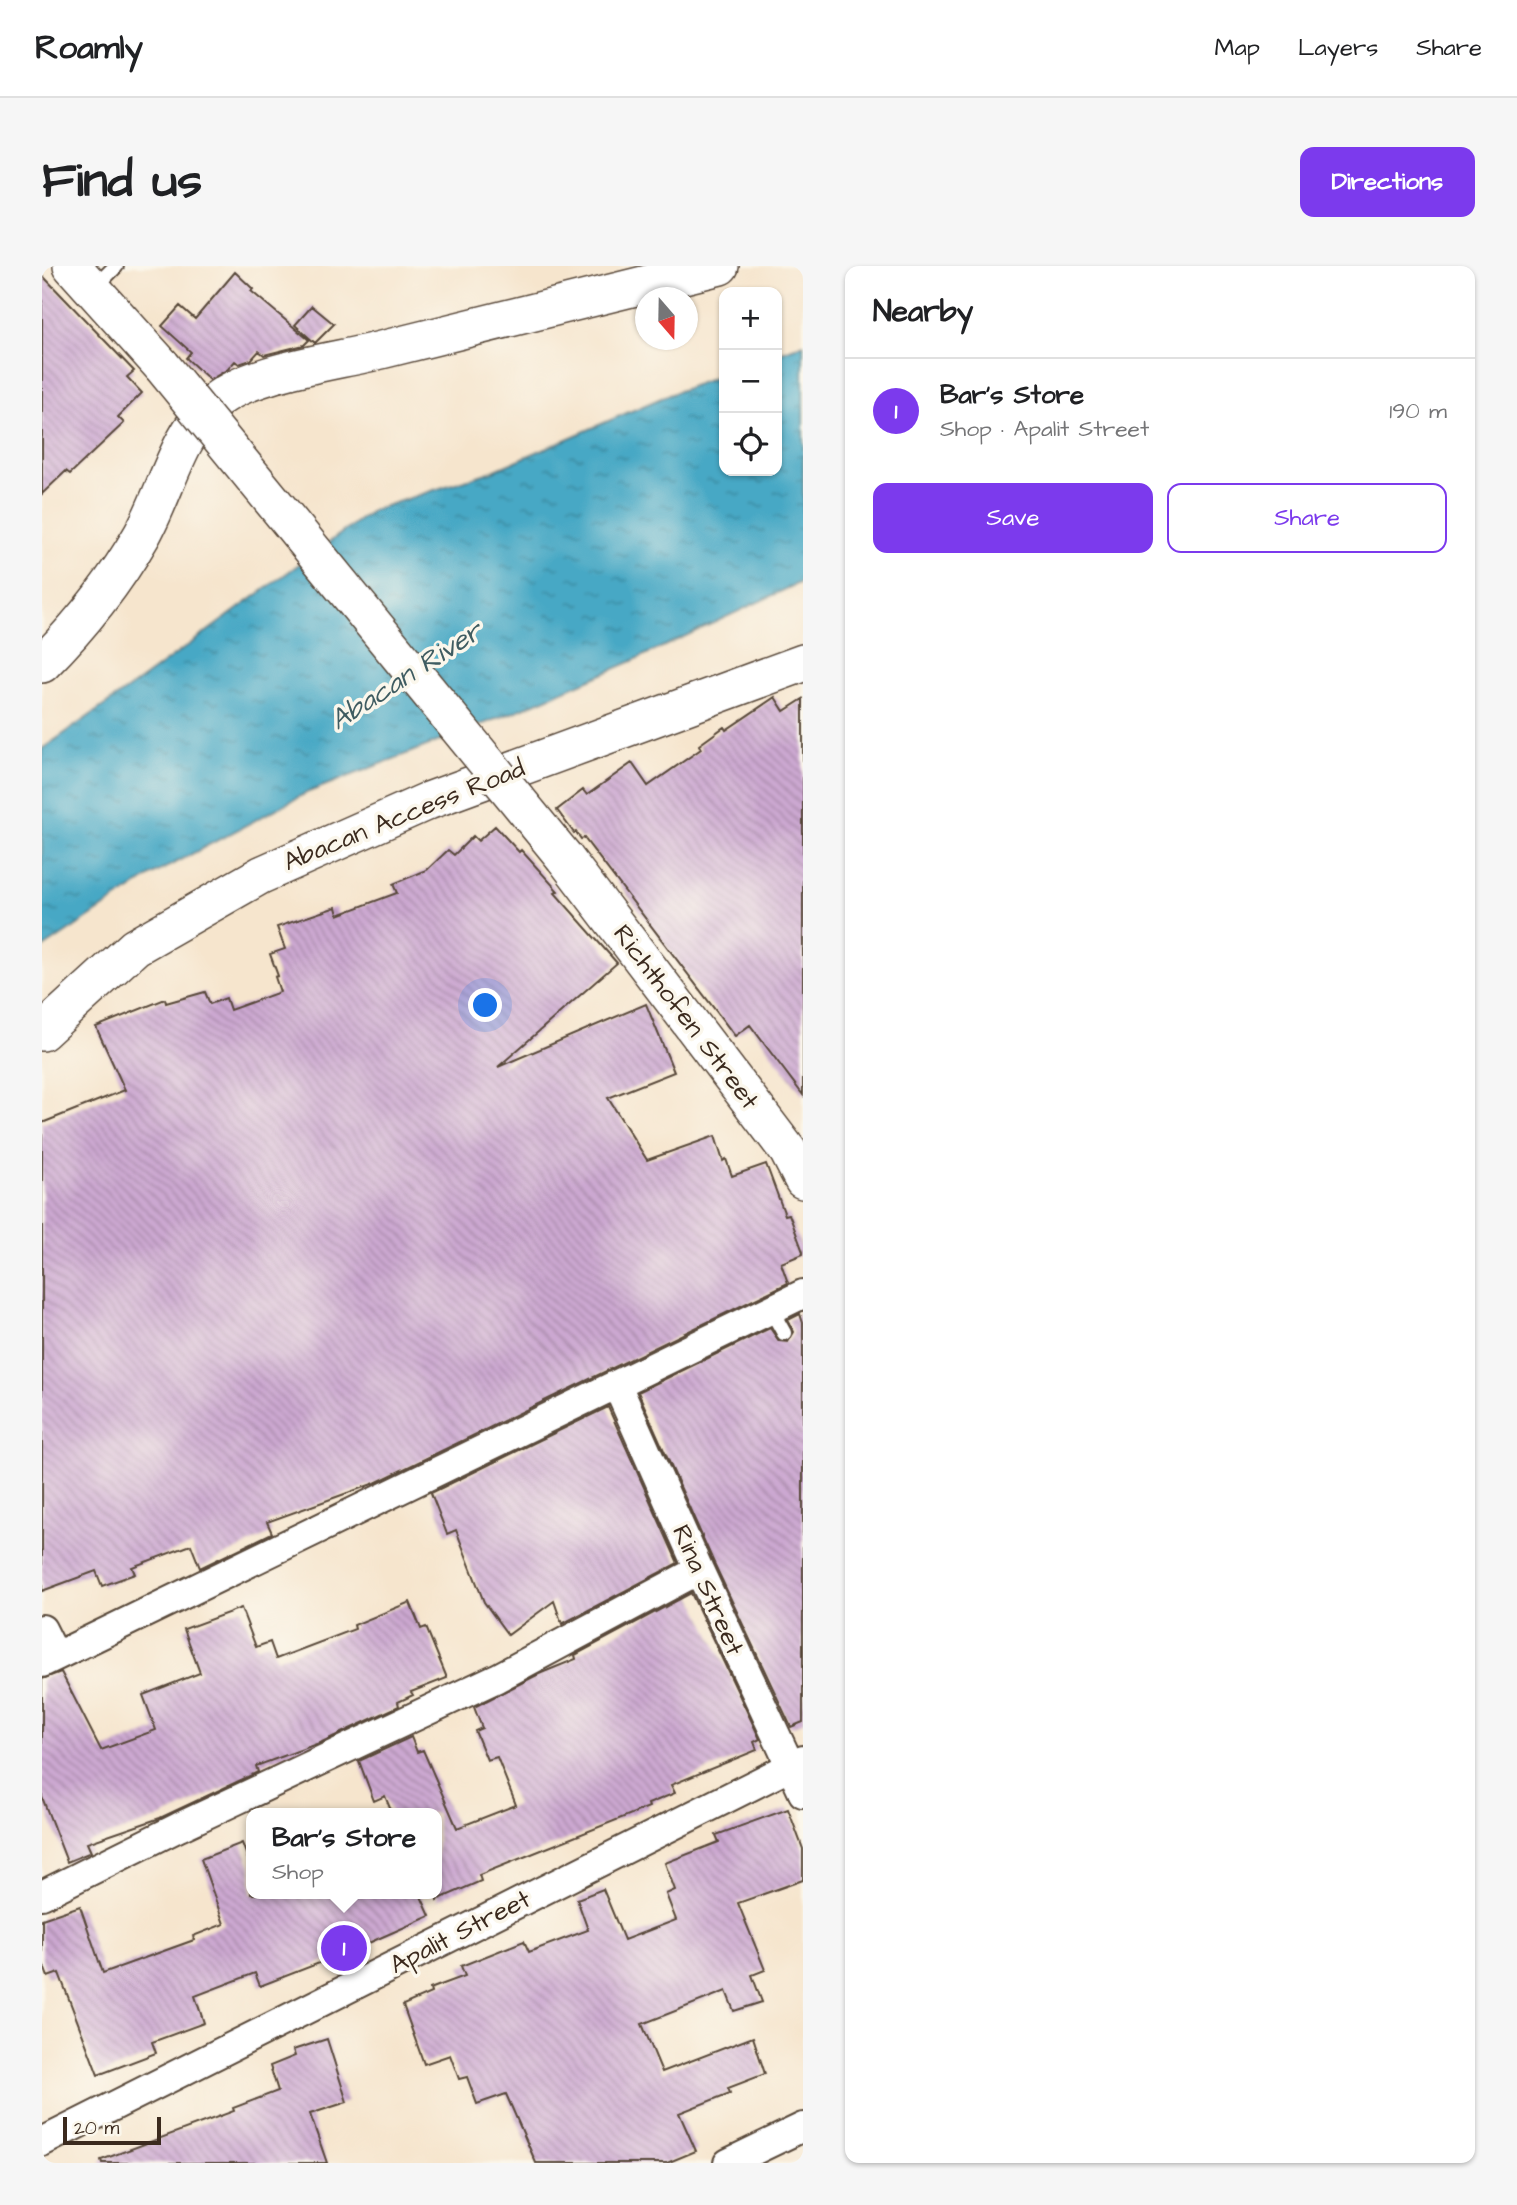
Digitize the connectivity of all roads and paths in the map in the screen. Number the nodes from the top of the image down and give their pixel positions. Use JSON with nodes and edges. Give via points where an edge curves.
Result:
{"nodes":[{"id":1,"x":720,"y":266,"type":"edge"},
{"id":2,"x":94,"y":274,"type":"edge"},
{"id":3,"x":803,"y":663,"type":"edge"},
{"id":4,"x":42,"y":664,"type":"edge"},
{"id":5,"x":42,"y":1032,"type":"edge"},
{"id":6,"x":803,"y":1180,"type":"edge"},
{"id":7,"x":803,"y":1294,"type":"edge"},
{"id":8,"x":770,"y":1308,"type":"junction"},
{"id":9,"x":784,"y":1332,"type":"dead end"},
{"id":10,"x":617,"y":1385,"type":"junction"},
{"id":11,"x":699,"y":1570,"type":"junction"},
{"id":12,"x":42,"y":1629,"type":"edge"},
{"id":13,"x":48,"y":1659,"type":"edge"},
{"id":14,"x":796,"y":1763,"type":"edge"},
{"id":15,"x":803,"y":1793,"type":"edge"},
{"id":16,"x":42,"y":1895,"type":"edge"},
{"id":17,"x":803,"y":2127,"type":"edge"},
{"id":18,"x":42,"y":2142,"type":"edge"},
{"id":19,"x":728,"y":2163,"type":"edge"}],
"edges":[{"from":1,"to":4,"type":"street","via":[[259,378],[235,388],[212,404],[192,430],[142,534],[101,597]]},
{"from":2,"to":6,"type":"street","name":"Richthofen Street","bridge":true,"via":[[162,366],[564,857],[788,1151]]},
{"from":3,"to":5,"type":"street","name":"Abacan Access Road","via":[[428,801],[261,875],[135,947]]},
{"from":7,"to":8,"type":"street"},
{"from":8,"to":9,"type":"lane"},
{"from":8,"to":10,"type":"street"},
{"from":10,"to":11,"type":"street","name":"Rina Street"},
{"from":10,"to":13,"type":"street"},
{"from":11,"to":14,"type":"street","name":"Rina Street"},
{"from":11,"to":16,"type":"street","via":[[497,1678]]},
{"from":12,"to":13,"type":"street"},
{"from":14,"to":15,"type":"street","name":"Rina Street"},
{"from":14,"to":18,"type":"street","name":"Apalit Street"},
{"from":17,"to":19,"type":"street"}]}
